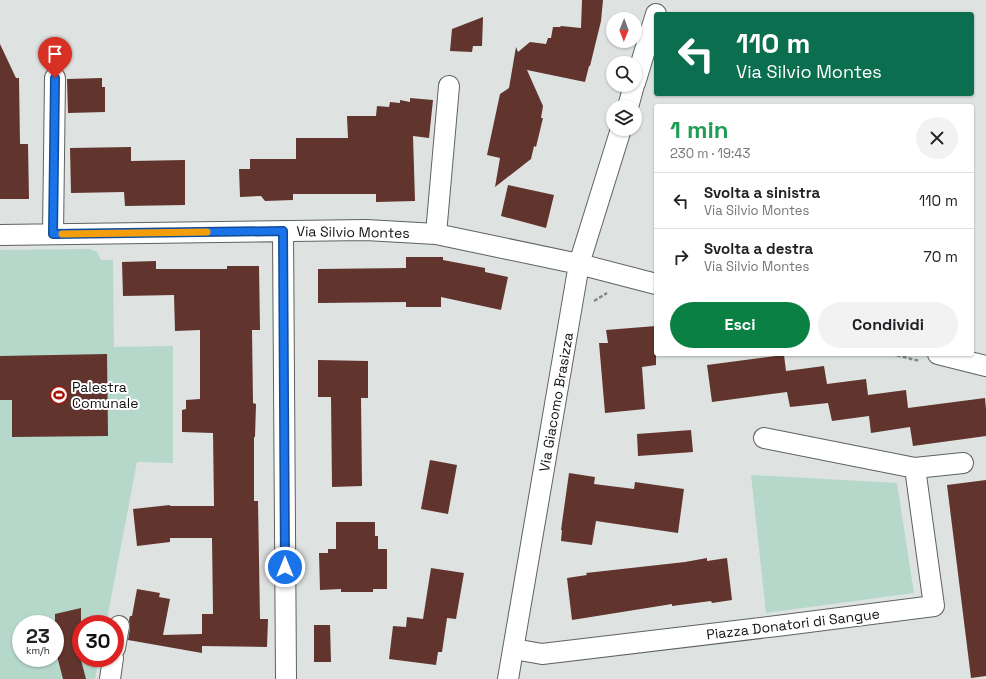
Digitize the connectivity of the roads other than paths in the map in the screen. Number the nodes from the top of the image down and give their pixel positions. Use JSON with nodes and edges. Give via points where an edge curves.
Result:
{"nodes":[{"id":1,"x":660,"y":0,"type":"edge"},
{"id":2,"x":657,"y":12,"type":"edge"},
{"id":3,"x":654,"y":21,"type":"edge"},
{"id":4,"x":642,"y":61,"type":"edge"},
{"id":5,"x":55,"y":78,"type":"dead end"},
{"id":6,"x":449,"y":86,"type":"dead end"},
{"id":7,"x":619,"y":136,"type":"edge"},
{"id":8,"x":283,"y":231,"type":"junction"},
{"id":9,"x":53,"y":234,"type":"junction"},
{"id":10,"x":436,"y":234,"type":"junction"},
{"id":11,"x":0,"y":235,"type":"edge"},
{"id":12,"x":580,"y":264,"type":"junction"},
{"id":13,"x":654,"y":283,"type":"edge"},
{"id":14,"x":946,"y":356,"type":"edge"},
{"id":15,"x":986,"y":366,"type":"edge"},
{"id":16,"x":764,"y":438,"type":"dead end"},
{"id":17,"x":963,"y":463,"type":"dead end"},
{"id":18,"x":914,"y":468,"type":"junction"},
{"id":19,"x":514,"y":649,"type":"junction"},
{"id":20,"x":112,"y":667,"type":"edge"},
{"id":21,"x":110,"y":679,"type":"edge"},
{"id":22,"x":286,"y":679,"type":"edge"},
{"id":23,"x":508,"y":679,"type":"edge"}],
"edges":[{"from":1,"to":2,"type":"street"},
{"from":3,"to":4,"type":"street"},
{"from":5,"to":9,"type":"street"},
{"from":6,"to":10,"type":"street"},
{"from":7,"to":12,"type":"street","name":"Via Giacomo Brasizza"},
{"from":8,"to":9,"type":"street","name":"Via Silvio Montes"},
{"from":8,"to":10,"type":"street","name":"Via Silvio Montes","via":[[366,230]]},
{"from":8,"to":22,"type":"street"},
{"from":9,"to":11,"type":"street","name":"Via Silvio Montes"},
{"from":10,"to":12,"type":"street","name":"Via Silvio Montes"},
{"from":12,"to":13,"type":"street","name":"Via Silvio Montes"},
{"from":12,"to":19,"type":"street","name":"Via Giacomo Brasizza"},
{"from":14,"to":15,"type":"street"},
{"from":16,"to":18,"type":"street"},
{"from":17,"to":18,"type":"street"},
{"from":18,"to":19,"type":"street","name":"Piazza Donatori di Sangue","via":[[934,606],[542,654]]},
{"from":19,"to":23,"type":"street","name":"Via Giacomo Brasizza"},
{"from":20,"to":21,"type":"street"}]}
